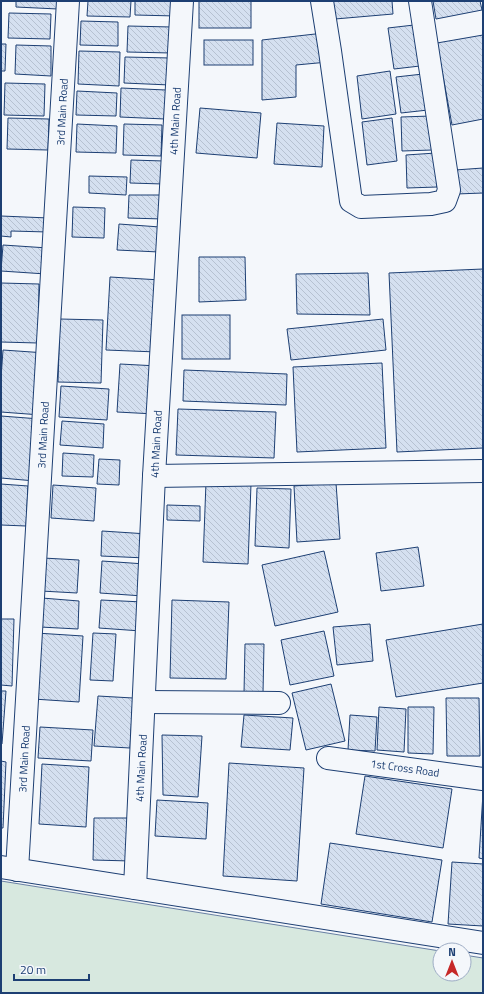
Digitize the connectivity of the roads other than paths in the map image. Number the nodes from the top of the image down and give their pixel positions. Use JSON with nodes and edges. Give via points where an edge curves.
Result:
{"nodes":[{"id":1,"x":68,"y":1,"type":"edge"},
{"id":2,"x":182,"y":1,"type":"edge"},
{"id":3,"x":322,"y":1,"type":"edge"},
{"id":4,"x":420,"y":1,"type":"edge"},
{"id":5,"x":483,"y":471,"type":"edge"},
{"id":6,"x":154,"y":476,"type":"junction"},
{"id":7,"x":144,"y":702,"type":"junction"},
{"id":8,"x":279,"y":703,"type":"dead end"},
{"id":9,"x":328,"y":758,"type":"dead end"},
{"id":10,"x":483,"y":779,"type":"edge"},
{"id":11,"x":9,"y":868,"type":"edge"},
{"id":12,"x":135,"y":888,"type":"junction"},
{"id":13,"x":483,"y":943,"type":"edge"}],
"edges":[{"from":1,"to":11,"type":"street","name":"3rd Main Road"},
{"from":2,"to":6,"type":"street","name":"4th Main Road"},
{"from":3,"to":4,"type":"street","via":[[351,201],[361,207],[431,204],[445,201],[449,190]]},
{"from":5,"to":6,"type":"street"},
{"from":6,"to":7,"type":"street","name":"4th Main Road"},
{"from":7,"to":8,"type":"street"},
{"from":7,"to":12,"type":"street","name":"4th Main Road"},
{"from":9,"to":10,"type":"street","name":"1st Cross Road"},
{"from":11,"to":12,"type":"street"},
{"from":12,"to":13,"type":"street"}]}
